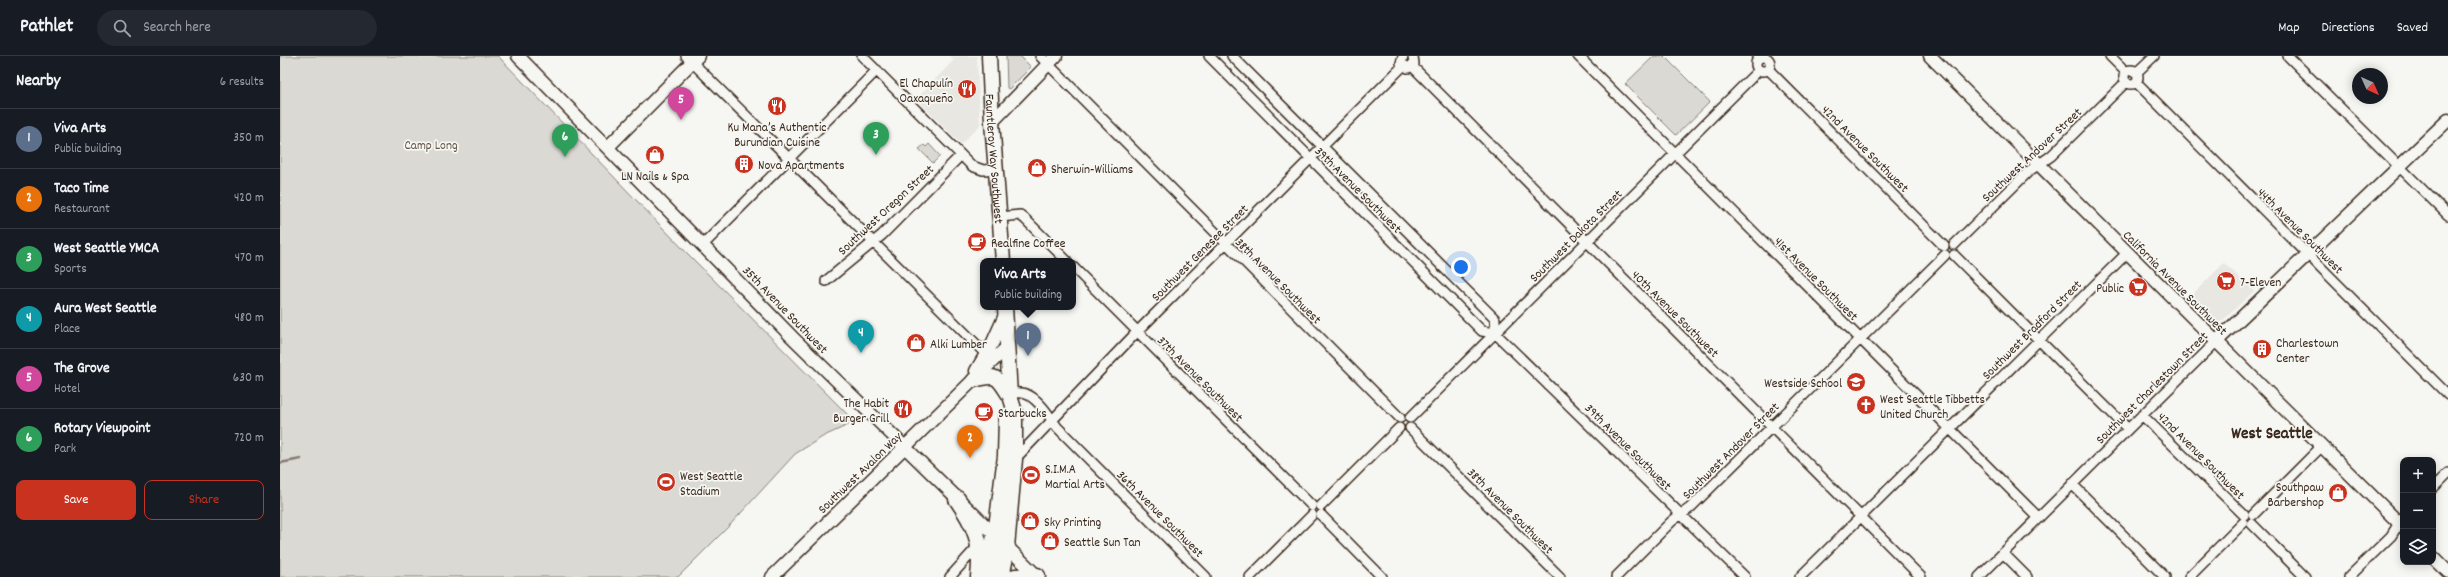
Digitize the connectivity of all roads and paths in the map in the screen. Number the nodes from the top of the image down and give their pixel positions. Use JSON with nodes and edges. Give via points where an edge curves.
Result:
{"nodes":[{"id":1,"x":518,"y":56,"type":"edge"},
{"id":2,"x":862,"y":56,"type":"edge"},
{"id":3,"x":989,"y":56,"type":"edge"},
{"id":4,"x":1209,"y":56,"type":"edge"},
{"id":5,"x":1232,"y":56,"type":"edge"},
{"id":6,"x":1403,"y":56,"type":"edge"},
{"id":7,"x":1578,"y":56,"type":"edge"},
{"id":8,"x":1930,"y":56,"type":"edge"},
{"id":9,"x":2110,"y":56,"type":"edge"},
{"id":10,"x":2154,"y":56,"type":"edge"},
{"id":11,"x":2288,"y":56,"type":"edge"},
{"id":12,"x":692,"y":58,"type":"edge"},
{"id":13,"x":1757,"y":58,"type":"edge"},
{"id":14,"x":1771,"y":58,"type":"edge"},
{"id":15,"x":1048,"y":59,"type":"edge"},
{"id":16,"x":1411,"y":60,"type":"edge"},
{"id":17,"x":1764,"y":69,"type":"junction"},
{"id":18,"x":877,"y":70,"type":"junction"},
{"id":19,"x":2133,"y":79,"type":"junction"},
{"id":20,"x":2448,"y":120,"type":"edge"},
{"id":21,"x":992,"y":122,"type":"junction"},
{"id":22,"x":608,"y":147,"type":"junction"},
{"id":23,"x":1323,"y":147,"type":"junction"},
{"id":24,"x":1675,"y":154,"type":"junction"},
{"id":25,"x":962,"y":156,"type":"junction"},
{"id":26,"x":788,"y":159,"type":"junction"},
{"id":27,"x":1311,"y":159,"type":"junction"},
{"id":28,"x":2038,"y":165,"type":"junction"},
{"id":29,"x":2399,"y":166,"type":"junction"},
{"id":30,"x":996,"y":169,"type":"junction"},
{"id":31,"x":2448,"y":215,"type":"edge"},
{"id":32,"x":1000,"y":217,"type":"junction"},
{"id":33,"x":872,"y":242,"type":"junction"},
{"id":34,"x":1586,"y":242,"type":"junction"},
{"id":35,"x":704,"y":244,"type":"junction"},
{"id":36,"x":1226,"y":245,"type":"junction"},
{"id":37,"x":1948,"y":252,"type":"junction"},
{"id":38,"x":2127,"y":252,"type":"junction"},
{"id":39,"x":2308,"y":255,"type":"junction"},
{"id":40,"x":1002,"y":258,"type":"edge"},
{"id":41,"x":1064,"y":258,"type":"edge"},
{"id":42,"x":1076,"y":270,"type":"edge"},
{"id":43,"x":826,"y":281,"type":"dead end"},
{"id":44,"x":1005,"y":310,"type":"edge"},
{"id":45,"x":1137,"y":332,"type":"junction"},
{"id":46,"x":1495,"y":333,"type":"junction"},
{"id":47,"x":1860,"y":339,"type":"junction"},
{"id":48,"x":2039,"y":340,"type":"junction"},
{"id":49,"x":2217,"y":341,"type":"junction"},
{"id":50,"x":1007,"y":346,"type":"junction"},
{"id":51,"x":988,"y":360,"type":"junction"},
{"id":52,"x":970,"y":384,"type":"junction"},
{"id":53,"x":1010,"y":394,"type":"junction"},
{"id":54,"x":2448,"y":396,"type":"edge"},
{"id":55,"x":2142,"y":415,"type":"junction"},
{"id":56,"x":1400,"y":418,"type":"junction"},
{"id":57,"x":1410,"y":418,"type":"junction"},
{"id":58,"x":1052,"y":419,"type":"junction"},
{"id":59,"x":1771,"y":427,"type":"junction"},
{"id":60,"x":1399,"y":428,"type":"junction"},
{"id":61,"x":1410,"y":428,"type":"junction"},
{"id":62,"x":1950,"y":428,"type":"junction"},
{"id":63,"x":2128,"y":429,"type":"junction"},
{"id":64,"x":2322,"y":446,"type":"junction"},
{"id":65,"x":904,"y":448,"type":"junction"},
{"id":66,"x":1015,"y":459,"type":"junction"},
{"id":67,"x":2448,"y":473,"type":"edge"},
{"id":68,"x":2072,"y":484,"type":"junction"},
{"id":69,"x":2436,"y":485,"type":"edge"},
{"id":70,"x":958,"y":499,"type":"junction"},
{"id":71,"x":1316,"y":511,"type":"junction"},
{"id":72,"x":1681,"y":514,"type":"junction"},
{"id":73,"x":1861,"y":517,"type":"junction"},
{"id":74,"x":2039,"y":518,"type":"junction"},
{"id":75,"x":2248,"y":519,"type":"junction"},
{"id":76,"x":2400,"y":520,"type":"edge"},
{"id":77,"x":2400,"y":525,"type":"edge"},
{"id":78,"x":995,"y":535,"type":"junction"},
{"id":79,"x":980,"y":544,"type":"junction"},
{"id":80,"x":1007,"y":547,"type":"junction"},
{"id":81,"x":2003,"y":553,"type":"junction"},
{"id":82,"x":2436,"y":560,"type":"edge"},
{"id":83,"x":2448,"y":572,"type":"edge"},
{"id":84,"x":1037,"y":576,"type":"edge"},
{"id":85,"x":772,"y":577,"type":"edge"},
{"id":86,"x":950,"y":577,"type":"edge"},
{"id":87,"x":980,"y":577,"type":"edge"},
{"id":88,"x":988,"y":577,"type":"edge"},
{"id":89,"x":1001,"y":577,"type":"edge"},
{"id":90,"x":1015,"y":577,"type":"edge"},
{"id":91,"x":1206,"y":577,"type":"edge"},
{"id":92,"x":1250,"y":577,"type":"edge"},
{"id":93,"x":1382,"y":577,"type":"edge"},
{"id":94,"x":1560,"y":577,"type":"edge"},
{"id":95,"x":1616,"y":577,"type":"edge"},
{"id":96,"x":1745,"y":577,"type":"edge"},
{"id":97,"x":1800,"y":577,"type":"edge"},
{"id":98,"x":1921,"y":577,"type":"edge"},
{"id":99,"x":1979,"y":577,"type":"edge"},
{"id":100,"x":2027,"y":577,"type":"edge"},
{"id":101,"x":2165,"y":577,"type":"edge"},
{"id":102,"x":2189,"y":577,"type":"edge"},
{"id":103,"x":2305,"y":577,"type":"edge"},
{"id":104,"x":2349,"y":577,"type":"edge"}],
"edges":[{"from":1,"to":22,"type":"main road","name":"35th Avenue Southwest"},
{"from":2,"to":18,"type":"street"},
{"from":3,"to":21,"type":"main road","name":"Fauntleroy Way Southwest"},
{"from":4,"to":27,"type":"street","name":"39th Avenue Southwest"},
{"from":5,"to":23,"type":"street","name":"39th Avenue Southwest"},
{"from":6,"to":16,"type":"street","via":[[1401,61]]},
{"from":7,"to":24,"type":"street","name":"41st Avenue Southwest"},
{"from":8,"to":28,"type":"main road","name":"California Avenue Southwest"},
{"from":9,"to":19,"type":"street","via":[[2126,72],[2131,70]]},
{"from":10,"to":19,"type":"street","name":"Southwest Andover Street"},
{"from":11,"to":29,"type":"street"},
{"from":12,"to":22,"type":"main road"},
{"from":12,"to":26,"type":"street"},
{"from":13,"to":14,"type":"street"},
{"from":13,"to":17,"type":"street","via":[[1756,64]]},
{"from":14,"to":17,"type":"street","via":[[1771,64]]},
{"from":15,"to":21,"type":"main road"},
{"from":15,"to":36,"type":"street","name":"38th Avenue Southwest"},
{"from":16,"to":23,"type":"street","name":"Southwest Genesee Street"},
{"from":16,"to":34,"type":"street","name":"40th Avenue Southwest"},
{"from":17,"to":24,"type":"street","name":"Southwest Dakota Street"},
{"from":17,"to":37,"type":"street","name":"42nd Avenue Southwest"},
{"from":18,"to":25,"type":"street"},
{"from":18,"to":26,"type":"street"},
{"from":19,"to":28,"type":"street","name":"Southwest Andover Street","via":[[2051,156]]},
{"from":19,"to":39,"type":"street","name":"44th Avenue Southwest"},
{"from":20,"to":29,"type":"main road","name":"Southwest Charlestown Street"},
{"from":21,"to":30,"type":"main road","name":"Fauntleroy Way Southwest"},
{"from":22,"to":35,"type":"main road","name":"35th Avenue Southwest"},
{"from":23,"to":27,"type":"street","name":"Southwest Genesee Street"},
{"from":23,"to":46,"type":"street","name":"39th Avenue Southwest","via":[[1495,319]]},
{"from":24,"to":34,"type":"street","name":"Southwest Dakota Street"},
{"from":24,"to":47,"type":"street","name":"41st Avenue Southwest"},
{"from":25,"to":30,"type":"street","via":[[978,169]]},
{"from":25,"to":33,"type":"street","name":"Southwest Oregon Street"},
{"from":26,"to":33,"type":"street"},
{"from":26,"to":35,"type":"street"},
{"from":27,"to":36,"type":"street","name":"Southwest Genesee Street"},
{"from":27,"to":46,"type":"street","name":"39th Avenue Southwest","via":[[1482,331]]},
{"from":28,"to":37,"type":"street","name":"Southwest Andover Street","via":[[1954,245],[1950,243]]},
{"from":28,"to":38,"type":"main road","name":"California Avenue Southwest"},
{"from":29,"to":31,"type":"street"},
{"from":29,"to":39,"type":"main road","name":"Southwest Charlestown Street"},
{"from":30,"to":32,"type":"main road","name":"Fauntleroy Way Southwest"},
{"from":32,"to":40,"type":"main road","name":"Fauntleroy Way Southwest"},
{"from":32,"to":41,"type":"street","via":[[1020,216],[1025,219]]},
{"from":33,"to":43,"type":"street","name":"Southwest Oregon Street"},
{"from":33,"to":51,"type":"street"},
{"from":34,"to":46,"type":"street","name":"Southwest Dakota Street"},
{"from":34,"to":59,"type":"street","name":"40th Avenue Southwest"},
{"from":35,"to":65,"type":"main road","name":"35th Avenue Southwest","via":[[797,342]]},
{"from":36,"to":45,"type":"street","name":"Southwest Genesee Street"},
{"from":36,"to":56,"type":"street","name":"38th Avenue Southwest"},
{"from":37,"to":47,"type":"street","name":"Southwest Andover Street"},
{"from":37,"to":48,"type":"street","name":"42nd Avenue Southwest"},
{"from":38,"to":48,"type":"street","name":"Southwest Bradford Street"},
{"from":38,"to":49,"type":"main road","name":"California Avenue Southwest"},
{"from":39,"to":49,"type":"main road","name":"Southwest Charlestown Street"},
{"from":39,"to":54,"type":"street","name":"44th Avenue Southwest"},
{"from":42,"to":45,"type":"street","name":"37th Avenue Southwest"},
{"from":44,"to":50,"type":"main road"},
{"from":44,"to":51,"type":"main road","name":"Southwest Avalon Way"},
{"from":45,"to":58,"type":"street","name":"Southwest Genesee Street"},
{"from":45,"to":71,"type":"street","name":"37th Avenue Southwest"},
{"from":46,"to":57,"type":"street","name":"Southwest Dakota Street"},
{"from":46,"to":72,"type":"street","name":"39th Avenue Southwest"},
{"from":47,"to":59,"type":"street","name":"Southwest Andover Street"},
{"from":47,"to":62,"type":"street","name":"41st Avenue Southwest"},
{"from":48,"to":62,"type":"street","name":"Southwest Bradford Street"},
{"from":48,"to":63,"type":"street","name":"42nd Avenue Southwest"},
{"from":49,"to":55,"type":"street","name":"Southwest Charlestown Street"},
{"from":49,"to":64,"type":"main road","name":"California Avenue Southwest"},
{"from":50,"to":51,"type":"main road","name":"Southwest Avalon Way"},
{"from":50,"to":53,"type":"main road"},
{"from":51,"to":52,"type":"main road","name":"Southwest Avalon Way"},
{"from":52,"to":53,"type":"main road","via":[[991,375],[996,377]]},
{"from":52,"to":65,"type":"main road","name":"Southwest Avalon Way"},
{"from":53,"to":58,"type":"street","name":"36th Avenue Southwest","via":[[1028,394]]},
{"from":53,"to":66,"type":"main road","via":[[1015,412]]},
{"from":53,"to":78,"type":"main road","via":[[1006,412],[1005,456]]},
{"from":55,"to":63,"type":"street","name":"Southwest Charlestown Street"},
{"from":55,"to":75,"type":"street","name":"42nd Avenue Southwest"},
{"from":56,"to":57,"type":"street"},
{"from":56,"to":60,"type":"street","via":[[1397,423]]},
{"from":57,"to":61,"type":"street"},
{"from":58,"to":66,"type":"street","name":"Southwest Genesee Street","via":[[1047,428]]},
{"from":58,"to":91,"type":"street","name":"36th Avenue Southwest","via":[[1057,427]]},
{"from":59,"to":72,"type":"street","name":"Southwest Andover Street"},
{"from":59,"to":73,"type":"street","name":"40th Avenue Southwest"},
{"from":60,"to":61,"type":"street","via":[[1404,431]]},
{"from":60,"to":71,"type":"street"},
{"from":61,"to":94,"type":"street","name":"38th Avenue Southwest"},
{"from":62,"to":73,"type":"street","name":"Southwest Bradford Street"},
{"from":62,"to":74,"type":"street","name":"41st Avenue Southwest"},
{"from":63,"to":68,"type":"street","name":"Southwest Charlestown Street"},
{"from":64,"to":75,"type":"street"},
{"from":64,"to":76,"type":"main road","name":"California Avenue Southwest"},
{"from":65,"to":70,"type":"main road","name":"35th Avenue Southwest"},
{"from":65,"to":85,"type":"main road","name":"Southwest Avalon Way"},
{"from":66,"to":80,"type":"main road"},
{"from":67,"to":69,"type":"street"},
{"from":68,"to":74,"type":"street","name":"Southwest Charlestown Street"},
{"from":68,"to":101,"type":"street"},
{"from":70,"to":78,"type":"main road","name":"35th Avenue Southwest"},
{"from":70,"to":79,"type":"highway","via":[[972,520]]},
{"from":71,"to":92,"type":"street"},
{"from":71,"to":93,"type":"street","name":"37th Avenue Southwest"},
{"from":72,"to":95,"type":"street","name":"Southwest Andover Street"},
{"from":72,"to":96,"type":"street","name":"39th Avenue Southwest"},
{"from":73,"to":97,"type":"street","name":"Southwest Bradford Street"},
{"from":73,"to":98,"type":"street","name":"40th Avenue Southwest"},
{"from":74,"to":81,"type":"street","name":"Southwest Charlestown Street"},
{"from":75,"to":102,"type":"street"},
{"from":75,"to":103,"type":"street","name":"42nd Avenue Southwest"},
{"from":77,"to":104,"type":"street"},
{"from":78,"to":80,"type":"main road","name":"35th Avenue Southwest"},
{"from":78,"to":88,"type":"highway"},
{"from":79,"to":86,"type":"street"},
{"from":79,"to":87,"type":"highway"},
{"from":80,"to":84,"type":"main road","name":"35th Avenue Southwest"},
{"from":80,"to":89,"type":"highway"},
{"from":81,"to":99,"type":"street","name":"Southwest Charlestown Street"},
{"from":81,"to":100,"type":"street"},
{"from":82,"to":83,"type":"main road"},
{"from":84,"to":90,"type":"highway"}]}
